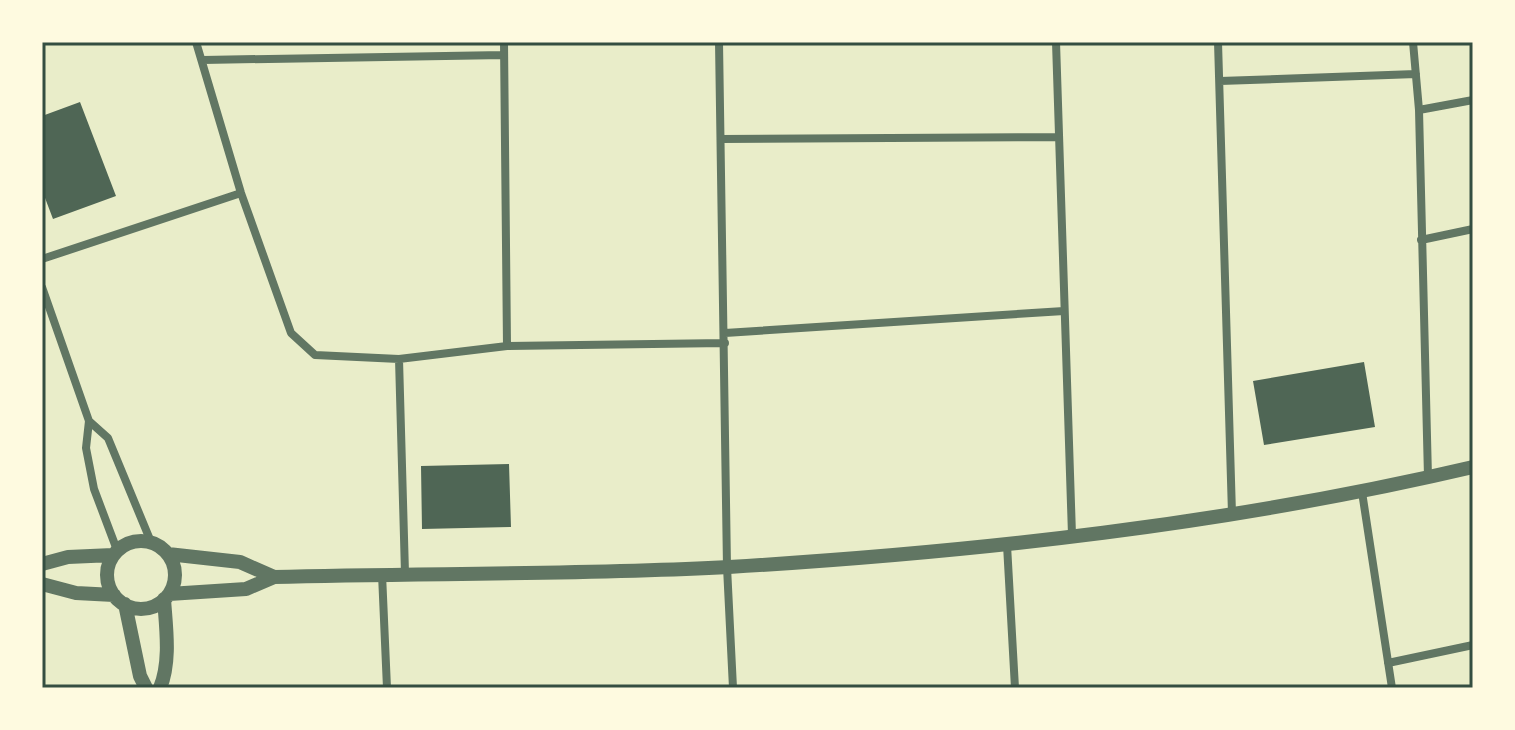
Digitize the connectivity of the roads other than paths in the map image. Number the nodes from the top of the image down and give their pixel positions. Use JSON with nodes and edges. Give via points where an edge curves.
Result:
{"nodes":[{"id":1,"x":196,"y":42,"type":"edge"},
{"id":2,"x":504,"y":42,"type":"edge"},
{"id":3,"x":719,"y":42,"type":"edge"},
{"id":4,"x":1056,"y":42,"type":"edge"},
{"id":5,"x":1218,"y":42,"type":"edge"},
{"id":6,"x":1413,"y":42,"type":"edge"},
{"id":7,"x":504,"y":55,"type":"junction"},
{"id":8,"x":203,"y":60,"type":"junction"},
{"id":9,"x":1416,"y":74,"type":"junction"},
{"id":10,"x":1220,"y":81,"type":"junction"},
{"id":11,"x":1473,"y":100,"type":"edge"},
{"id":12,"x":1419,"y":110,"type":"junction"},
{"id":13,"x":1058,"y":137,"type":"junction"},
{"id":14,"x":721,"y":139,"type":"junction"},
{"id":15,"x":241,"y":193,"type":"junction"},
{"id":16,"x":1473,"y":229,"type":"edge"},
{"id":17,"x":1421,"y":240,"type":"junction"},
{"id":18,"x":42,"y":259,"type":"edge"},
{"id":19,"x":42,"y":287,"type":"edge"},
{"id":20,"x":1064,"y":311,"type":"junction"},
{"id":21,"x":725,"y":338,"type":"junction"},
{"id":22,"x":507,"y":346,"type":"junction"},
{"id":23,"x":399,"y":359,"type":"junction"},
{"id":24,"x":89,"y":421,"type":"junction"},
{"id":25,"x":1473,"y":467,"type":"edge"},
{"id":26,"x":1428,"y":477,"type":"junction"},
{"id":27,"x":1362,"y":492,"type":"junction"},
{"id":28,"x":1232,"y":514,"type":"junction"},
{"id":29,"x":1072,"y":535,"type":"junction"},
{"id":30,"x":151,"y":542,"type":"junction"},
{"id":31,"x":1007,"y":545,"type":"junction"},
{"id":32,"x":115,"y":553,"type":"junction"},
{"id":33,"x":168,"y":554,"type":"junction"},
{"id":34,"x":42,"y":564,"type":"edge"},
{"id":35,"x":727,"y":567,"type":"junction"},
{"id":36,"x":405,"y":573,"type":"junction"},
{"id":37,"x":382,"y":574,"type":"junction"},
{"id":38,"x":274,"y":577,"type":"junction"},
{"id":39,"x":42,"y":584,"type":"edge"},
{"id":40,"x":167,"y":596,"type":"junction"},
{"id":41,"x":119,"y":600,"type":"junction"},
{"id":42,"x":1473,"y":645,"type":"edge"},
{"id":43,"x":1388,"y":663,"type":"junction"},
{"id":44,"x":146,"y":688,"type":"edge"},
{"id":45,"x":160,"y":688,"type":"edge"},
{"id":46,"x":387,"y":688,"type":"edge"},
{"id":47,"x":733,"y":688,"type":"edge"},
{"id":48,"x":1015,"y":688,"type":"edge"},
{"id":49,"x":1392,"y":688,"type":"edge"}],
"edges":[{"from":1,"to":8,"type":"street"},
{"from":2,"to":7,"type":"street"},
{"from":3,"to":14,"type":"street"},
{"from":4,"to":13,"type":"street"},
{"from":5,"to":10,"type":"street"},
{"from":6,"to":9,"type":"street"},
{"from":7,"to":8,"type":"street"},
{"from":7,"to":22,"type":"street"},
{"from":8,"to":15,"type":"street"},
{"from":9,"to":10,"type":"street"},
{"from":9,"to":12,"type":"street"},
{"from":10,"to":28,"type":"street"},
{"from":11,"to":12,"type":"street"},
{"from":12,"to":17,"type":"street"},
{"from":13,"to":14,"type":"street"},
{"from":13,"to":20,"type":"street"},
{"from":14,"to":21,"type":"street"},
{"from":15,"to":18,"type":"street"},
{"from":15,"to":23,"type":"street","via":[[291,333],[315,355]]},
{"from":16,"to":17,"type":"street"},
{"from":17,"to":26,"type":"street"},
{"from":19,"to":24,"type":"street"},
{"from":20,"to":21,"type":"street"},
{"from":20,"to":29,"type":"street"},
{"from":21,"to":22,"type":"street"},
{"from":21,"to":35,"type":"street"},
{"from":22,"to":23,"type":"street"},
{"from":23,"to":36,"type":"street"},
{"from":24,"to":30,"type":"street","via":[[108,438]]},
{"from":24,"to":32,"type":"street","via":[[86,448],[94,489]]},
{"from":25,"to":26,"type":"street"},
{"from":26,"to":27,"type":"street"},
{"from":27,"to":28,"type":"street"},
{"from":27,"to":43,"type":"street"},
{"from":28,"to":29,"type":"street"},
{"from":29,"to":31,"type":"street"},
{"from":30,"to":32,"type":"street","via":[[136,541]]},
{"from":30,"to":33,"type":"street"},
{"from":31,"to":35,"type":"street"},
{"from":31,"to":48,"type":"street"},
{"from":32,"to":34,"type":"street"},
{"from":32,"to":41,"type":"street","via":[[107,575]]},
{"from":33,"to":38,"type":"street","via":[[240,562]]},
{"from":33,"to":40,"type":"street","via":[[175,574]]},
{"from":35,"to":36,"type":"street"},
{"from":35,"to":47,"type":"street"},
{"from":36,"to":37,"type":"street"},
{"from":37,"to":38,"type":"street"},
{"from":37,"to":46,"type":"street"},
{"from":38,"to":40,"type":"street","via":[[246,589]]},
{"from":39,"to":41,"type":"street"},
{"from":40,"to":41,"type":"street","via":[[145,608]]},
{"from":40,"to":45,"type":"street"},
{"from":41,"to":44,"type":"street"},
{"from":42,"to":43,"type":"street"},
{"from":43,"to":49,"type":"street"}]}
